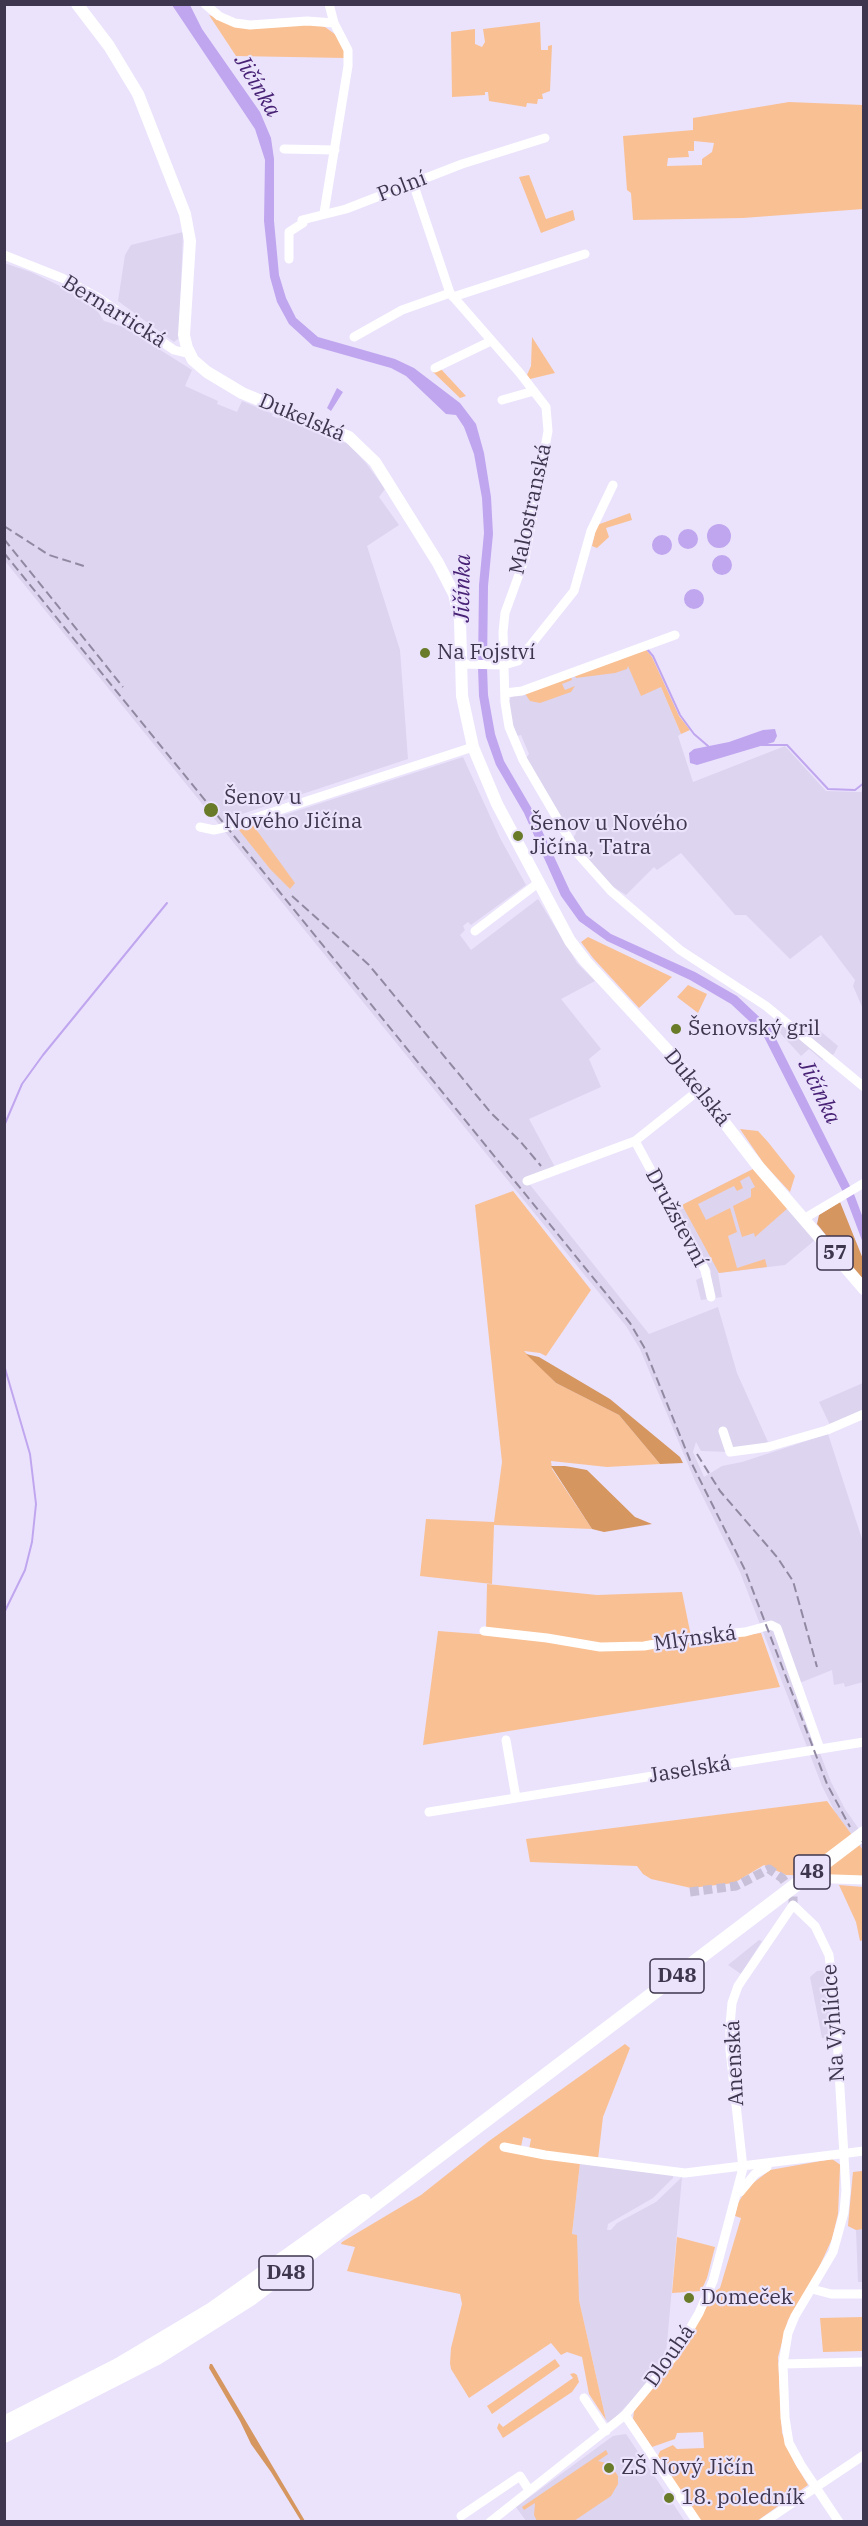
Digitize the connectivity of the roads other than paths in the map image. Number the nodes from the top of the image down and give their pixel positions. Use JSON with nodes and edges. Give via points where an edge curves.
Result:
{"nodes":[{"id":1,"x":77,"y":4,"type":"edge"},
{"id":2,"x":204,"y":4,"type":"edge"},
{"id":3,"x":329,"y":4,"type":"edge"},
{"id":4,"x":334,"y":23,"type":"junction"},
{"id":5,"x":545,"y":138,"type":"dead end"},
{"id":6,"x":284,"y":149,"type":"dead end"},
{"id":7,"x":335,"y":150,"type":"junction"},
{"id":8,"x":413,"y":183,"type":"junction"},
{"id":9,"x":324,"y":213,"type":"junction"},
{"id":10,"x":585,"y":254,"type":"dead end"},
{"id":11,"x":4,"y":255,"type":"edge"},
{"id":12,"x":289,"y":259,"type":"dead end"},
{"id":13,"x":451,"y":295,"type":"junction"},
{"id":14,"x":354,"y":337,"type":"dead end"},
{"id":15,"x":491,"y":340,"type":"junction"},
{"id":16,"x":189,"y":354,"type":"junction"},
{"id":17,"x":435,"y":368,"type":"dead end"},
{"id":18,"x":534,"y":391,"type":"junction"},
{"id":19,"x":502,"y":400,"type":"dead end"},
{"id":20,"x":613,"y":485,"type":"dead end"},
{"id":21,"x":675,"y":635,"type":"dead end"},
{"id":22,"x":467,"y":664,"type":"junction"},
{"id":23,"x":504,"y":665,"type":"junction"},
{"id":24,"x":505,"y":693,"type":"junction"},
{"id":25,"x":473,"y":747,"type":"junction"},
{"id":26,"x":200,"y":827,"type":"dead end"},
{"id":27,"x":538,"y":883,"type":"junction"},
{"id":28,"x":475,"y":931,"type":"dead end"},
{"id":29,"x":864,"y":1087,"type":"edge"},
{"id":30,"x":699,"y":1090,"type":"junction"},
{"id":31,"x":635,"y":1141,"type":"junction"},
{"id":32,"x":527,"y":1181,"type":"dead end"},
{"id":33,"x":860,"y":1185,"type":"edge"},
{"id":34,"x":805,"y":1218,"type":"junction"},
{"id":35,"x":864,"y":1289,"type":"edge"},
{"id":36,"x":711,"y":1297,"type":"dead end"},
{"id":37,"x":864,"y":1414,"type":"edge"},
{"id":38,"x":723,"y":1431,"type":"dead end"},
{"id":39,"x":484,"y":1631,"type":"dead end"},
{"id":40,"x":506,"y":1740,"type":"dead end"},
{"id":41,"x":864,"y":1742,"type":"edge"},
{"id":42,"x":820,"y":1749,"type":"junction"},
{"id":43,"x":516,"y":1798,"type":"junction"},
{"id":44,"x":429,"y":1812,"type":"dead end"},
{"id":45,"x":864,"y":1823,"type":"edge"},
{"id":46,"x":864,"y":1833,"type":"edge"},
{"id":47,"x":805,"y":1878,"type":"dead end"},
{"id":48,"x":864,"y":1880,"type":"edge"},
{"id":49,"x":793,"y":1905,"type":"joint"},
{"id":50,"x":759,"y":1907,"type":"junction"},
{"id":51,"x":504,"y":2147,"type":"dead end"},
{"id":52,"x":864,"y":2151,"type":"edge"},
{"id":53,"x":844,"y":2155,"type":"junction"},
{"id":54,"x":778,"y":2163,"type":"junction"},
{"id":55,"x":744,"y":2168,"type":"junction"},
{"id":56,"x":734,"y":2201,"type":"junction"},
{"id":57,"x":812,"y":2289,"type":"junction"},
{"id":58,"x":864,"y":2294,"type":"edge"},
{"id":59,"x":864,"y":2362,"type":"edge"},
{"id":60,"x":783,"y":2364,"type":"junction"},
{"id":61,"x":584,"y":2398,"type":"dead end"},
{"id":62,"x":625,"y":2415,"type":"junction"},
{"id":63,"x":4,"y":2423,"type":"edge"},
{"id":64,"x":606,"y":2431,"type":"junction"},
{"id":65,"x":4,"y":2436,"type":"edge"},
{"id":66,"x":864,"y":2455,"type":"edge"},
{"id":67,"x":815,"y":2487,"type":"junction"},
{"id":68,"x":529,"y":2490,"type":"junction"},
{"id":69,"x":461,"y":2516,"type":"dead end"},
{"id":70,"x":490,"y":2522,"type":"edge"},
{"id":71,"x":697,"y":2522,"type":"edge"},
{"id":72,"x":764,"y":2522,"type":"edge"},
{"id":73,"x":839,"y":2522,"type":"edge"}],
"edges":[{"from":1,"to":16,"type":"main road","via":[[138,94],[185,214],[190,241],[184,335]]},
{"from":2,"to":4,"type":"street","via":[[235,23]]},
{"from":3,"to":4,"type":"street"},
{"from":4,"to":7,"type":"street","via":[[345,42],[348,58]]},
{"from":5,"to":8,"type":"street","name":"Polní"},
{"from":6,"to":7,"type":"street"},
{"from":7,"to":9,"type":"street"},
{"from":8,"to":9,"type":"street","name":"Polní","via":[[346,209]]},
{"from":8,"to":13,"type":"street","name":"Malostranská"},
{"from":9,"to":12,"type":"street","name":"Polní","via":[[302,220],[290,232]]},
{"from":10,"to":13,"type":"street"},
{"from":11,"to":16,"type":"street","name":"Bernartická","via":[[62,278],[174,350]]},
{"from":13,"to":14,"type":"street","via":[[402,310]]},
{"from":13,"to":15,"type":"street","name":"Malostranská"},
{"from":15,"to":17,"type":"street"},
{"from":15,"to":18,"type":"street","name":"Malostranská"},
{"from":16,"to":22,"type":"main road","name":"Dukelská","number":"57","via":[[197,365],[228,386],[341,432],[369,455],[434,555],[454,594]]},
{"from":18,"to":19,"type":"street"},
{"from":18,"to":23,"type":"street","name":"Malostranská","via":[[546,407],[548,431],[525,558],[505,613]]},
{"from":20,"to":23,"type":"street","via":[[591,531],[574,591],[518,661]]},
{"from":21,"to":24,"type":"street","via":[[522,691]]},
{"from":22,"to":23,"type":"street"},
{"from":22,"to":25,"type":"main road","name":"Dukelská","number":"57","via":[[463,706]]},
{"from":23,"to":24,"type":"street","name":"Malostranská"},
{"from":24,"to":29,"type":"street","name":"Malostranská","via":[[509,727],[524,760],[593,873],[680,950],[766,1006]]},
{"from":25,"to":26,"type":"street","via":[[227,827]]},
{"from":25,"to":27,"type":"main road","name":"Dukelská","number":"57"},
{"from":27,"to":28,"type":"street"},
{"from":27,"to":30,"type":"main road","name":"Dukelská","number":"57","via":[[582,957]]},
{"from":30,"to":31,"type":"street"},
{"from":30,"to":34,"type":"main road","name":"Dukelská","number":"57","via":[[758,1166]]},
{"from":31,"to":32,"type":"street"},
{"from":31,"to":36,"type":"street","name":"Družstevní","via":[[705,1270]]},
{"from":33,"to":34,"type":"street"},
{"from":34,"to":35,"type":"main road","name":"Dukelská","number":"57"},
{"from":37,"to":38,"type":"street","via":[[822,1432],[768,1447],[730,1452]]},
{"from":39,"to":42,"type":"street","name":"Mlýnská","via":[[600,1647],[644,1646],[771,1625],[777,1628]]},
{"from":40,"to":43,"type":"street"},
{"from":41,"to":42,"type":"street","name":"Jaselská"},
{"from":42,"to":43,"type":"street","name":"Jaselská"},
{"from":43,"to":44,"type":"street","name":"Jaselská"},
{"from":45,"to":50,"type":"highway","number":"48"},
{"from":46,"to":50,"type":"highway","number":"48"},
{"from":47,"to":48,"type":"street"},
{"from":49,"to":53,"type":"street","name":"Na Vyhlídce","via":[[815,1926],[829,1955]]},
{"from":49,"to":55,"type":"street","name":"Anenská","via":[[738,1986],[732,2003],[730,2050]]},
{"from":50,"to":63,"type":"highway","number":"D48","via":[[254,2281],[153,2345]]},
{"from":50,"to":65,"type":"highway","number":"D48","via":[[252,2298],[158,2358]]},
{"from":51,"to":55,"type":"street","via":[[685,2173]]},
{"from":52,"to":53,"type":"street"},
{"from":53,"to":54,"type":"street"},
{"from":53,"to":57,"type":"street","name":"Na Vyhlídce","via":[[846,2190],[838,2237]]},
{"from":54,"to":55,"type":"street"},
{"from":54,"to":56,"type":"street","name":"Dlouhá","via":[[755,2174]]},
{"from":55,"to":56,"type":"street","name":"Dlouhá"},
{"from":56,"to":62,"type":"street","name":"Dlouhá","via":[[713,2281],[699,2313],[674,2356]]},
{"from":57,"to":58,"type":"street","via":[[831,2295]]},
{"from":57,"to":60,"type":"street","name":"Na Vyhlídce","via":[[788,2333]]},
{"from":59,"to":60,"type":"street"},
{"from":60,"to":67,"type":"street","name":"Na Vyhlídce","via":[[789,2443]]},
{"from":61,"to":64,"type":"street"},
{"from":62,"to":64,"type":"street","name":"Dlouhá"},
{"from":62,"to":71,"type":"street"},
{"from":64,"to":68,"type":"street","name":"Dlouhá"},
{"from":66,"to":67,"type":"street"},
{"from":67,"to":72,"type":"street"},
{"from":67,"to":73,"type":"street","name":"Na Vyhlídce"},
{"from":68,"to":69,"type":"street","via":[[520,2476]]},
{"from":68,"to":70,"type":"street","name":"Dlouhá"}]}
